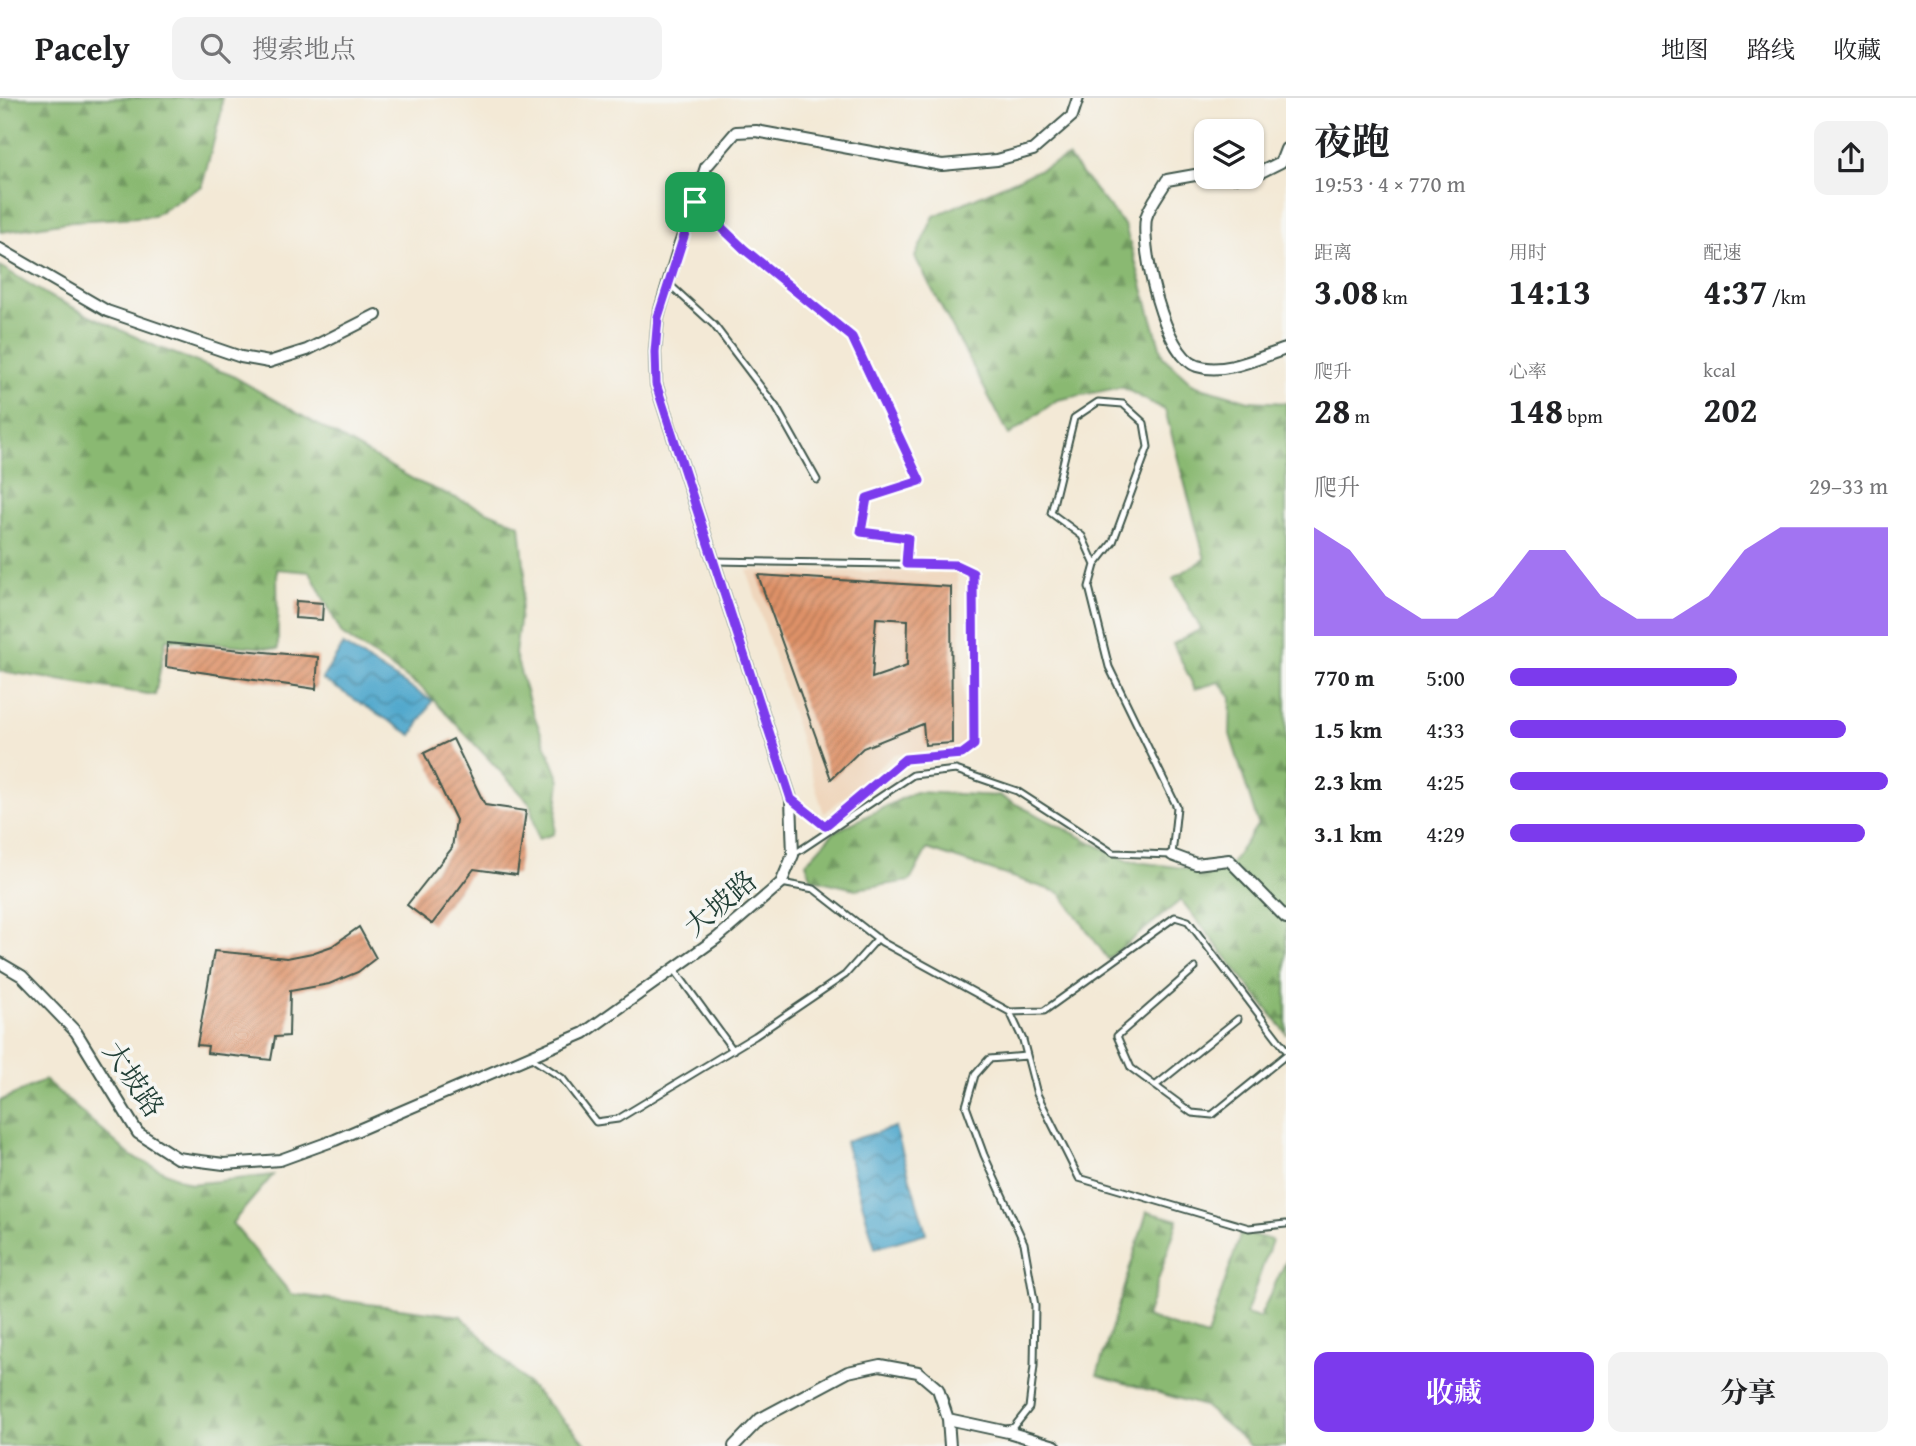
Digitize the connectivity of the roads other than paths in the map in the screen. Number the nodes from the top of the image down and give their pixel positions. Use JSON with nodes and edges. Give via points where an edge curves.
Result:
{"nodes":[{"id":1,"x":1078,"y":98,"type":"edge"},
{"id":2,"x":1286,"y":149,"type":"edge"},
{"id":3,"x":1264,"y":170,"type":"edge"},
{"id":4,"x":1194,"y":175,"type":"edge"},
{"id":5,"x":695,"y":202,"type":"junction"},
{"id":6,"x":0,"y":249,"type":"edge"},
{"id":7,"x":668,"y":283,"type":"junction"},
{"id":8,"x":376,"y":315,"type":"dead end"},
{"id":9,"x":1286,"y":349,"type":"edge"},
{"id":10,"x":817,"y":480,"type":"dead end"},
{"id":11,"x":714,"y":561,"type":"junction"},
{"id":12,"x":906,"y":564,"type":"junction"},
{"id":13,"x":1095,"y":565,"type":"junction"},
{"id":14,"x":791,"y":799,"type":"junction"},
{"id":15,"x":1171,"y":855,"type":"junction"},
{"id":16,"x":793,"y":856,"type":"junction"},
{"id":17,"x":781,"y":883,"type":"junction"},
{"id":18,"x":1286,"y":918,"type":"edge"},
{"id":19,"x":878,"y":938,"type":"junction"},
{"id":20,"x":0,"y":963,"type":"edge"},
{"id":21,"x":1195,"y":968,"type":"dead end"},
{"id":22,"x":674,"y":970,"type":"junction"},
{"id":23,"x":1010,"y":1012,"type":"junction"},
{"id":24,"x":1238,"y":1019,"type":"dead end"},
{"id":25,"x":733,"y":1050,"type":"junction"},
{"id":26,"x":1286,"y":1050,"type":"edge"},
{"id":27,"x":1286,"y":1055,"type":"edge"},
{"id":28,"x":1027,"y":1056,"type":"junction"},
{"id":29,"x":530,"y":1057,"type":"junction"},
{"id":30,"x":1155,"y":1086,"type":"junction"},
{"id":31,"x":1286,"y":1224,"type":"edge"},
{"id":32,"x":948,"y":1419,"type":"junction"},
{"id":33,"x":1004,"y":1431,"type":"junction"},
{"id":34,"x":734,"y":1446,"type":"edge"},
{"id":35,"x":950,"y":1446,"type":"edge"},
{"id":36,"x":1055,"y":1446,"type":"edge"}],
"edges":[{"from":1,"to":5,"type":"street","name":"大坡路","via":[[1072,116],[1033,150],[997,160],[942,165],[756,131],[736,132],[706,167]]},
{"from":2,"to":3,"type":"street","via":[[1281,162]]},
{"from":4,"to":9,"type":"street","via":[[1167,180],[1146,217],[1157,301],[1174,343],[1185,360],[1198,367],[1225,368]]},
{"from":5,"to":7,"type":"street","name":"大坡路"},
{"from":5,"to":12,"type":"lane","via":[[744,249],[852,337],[920,481],[867,498],[861,532],[908,538]]},
{"from":6,"to":8,"type":"street","via":[[107,311],[241,357],[269,362],[307,351]]},
{"from":7,"to":10,"type":"lane","via":[[714,325],[776,407]]},
{"from":7,"to":11,"type":"street","name":"大坡路","via":[[658,317],[656,384]]},
{"from":11,"to":12,"type":"lane"},
{"from":11,"to":14,"type":"street","name":"大坡路"},
{"from":12,"to":14,"type":"lane","via":[[956,565],[973,573],[974,745],[962,754],[905,759],[825,826]]},
{"from":13,"to":13,"type":"lane","via":[[1082,536],[1051,513],[1074,418],[1098,402],[1123,404],[1144,423],[1148,447],[1113,542]]},
{"from":13,"to":15,"type":"lane","via":[[1089,587],[1109,667],[1177,807]]},
{"from":14,"to":16,"type":"street","name":"大坡路"},
{"from":15,"to":16,"type":"lane","via":[[1113,853],[1017,791],[957,770],[913,775]]},
{"from":15,"to":18,"type":"street","via":[[1196,864],[1229,860]]},
{"from":16,"to":17,"type":"street","name":"大坡路"},
{"from":17,"to":19,"type":"lane","via":[[814,889]]},
{"from":17,"to":22,"type":"street","name":"大坡路"},
{"from":19,"to":23,"type":"lane"},
{"from":19,"to":25,"type":"lane","via":[[845,975]]},
{"from":20,"to":29,"type":"street","name":"大坡路","via":[[22,976],[76,1032],[138,1133],[177,1158],[224,1164],[280,1160]]},
{"from":21,"to":30,"type":"lane","via":[[1117,1036],[1131,1068]]},
{"from":22,"to":25,"type":"lane"},
{"from":22,"to":29,"type":"street","name":"大坡路","via":[[584,1033]]},
{"from":23,"to":26,"type":"lane","via":[[1044,1011],[1175,917],[1188,921]]},
{"from":23,"to":28,"type":"lane"},
{"from":24,"to":30,"type":"lane"},
{"from":25,"to":29,"type":"lane","via":[[618,1119],[596,1122],[562,1077]]},
{"from":27,"to":30,"type":"lane","via":[[1213,1115],[1192,1113]]},
{"from":28,"to":31,"type":"lane","via":[[1037,1094],[1079,1178],[1249,1228]]},
{"from":28,"to":33,"type":"lane","via":[[989,1059],[975,1075],[966,1106],[1024,1243],[1035,1307],[1029,1409]]},
{"from":32,"to":33,"type":"street"},
{"from":32,"to":34,"type":"street","via":[[938,1389],[918,1372],[880,1365],[848,1372],[761,1419]]},
{"from":32,"to":35,"type":"street"},
{"from":33,"to":36,"type":"street"}]}
